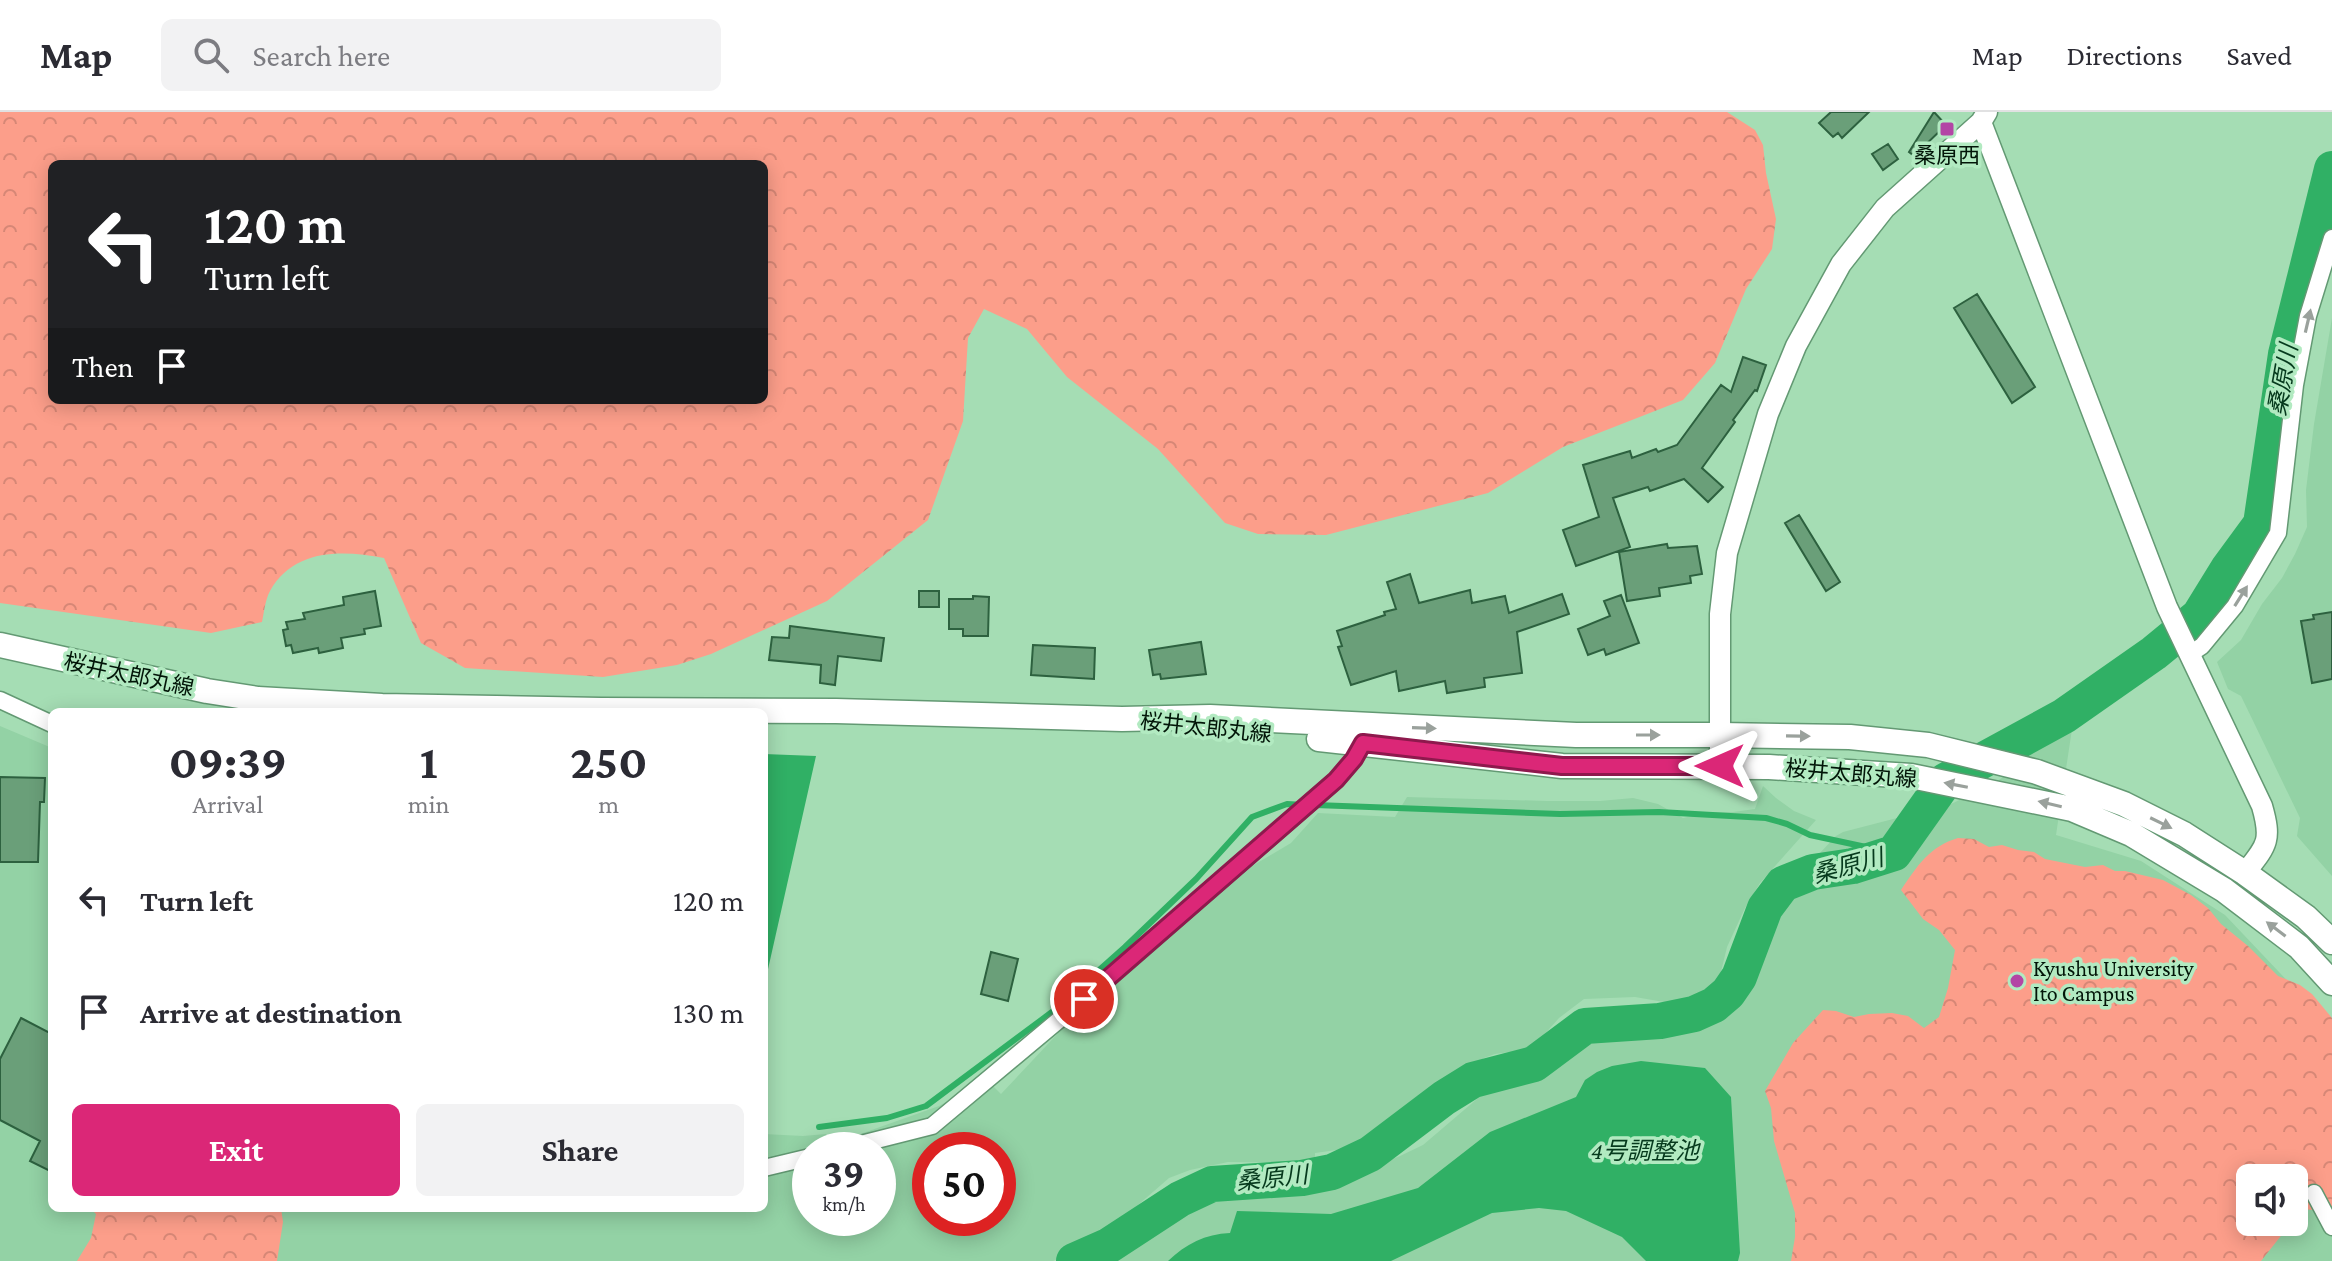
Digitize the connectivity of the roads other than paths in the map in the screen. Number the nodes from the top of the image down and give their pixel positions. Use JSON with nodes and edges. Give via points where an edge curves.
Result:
{"nodes":[{"id":1,"x":1980,"y":115,"type":"edge"},
{"id":2,"x":2332,"y":238,"type":"edge"},
{"id":3,"x":0,"y":645,"type":"edge"},
{"id":4,"x":2187,"y":649,"type":"junction"},
{"id":5,"x":0,"y":700,"type":"edge"},
{"id":6,"x":470,"y":708,"type":"edge"},
{"id":7,"x":768,"y":711,"type":"edge"},
{"id":8,"x":48,"y":722,"type":"edge"},
{"id":9,"x":1367,"y":735,"type":"junction"},
{"id":10,"x":1720,"y":735,"type":"junction"},
{"id":11,"x":1720,"y":766,"type":"junction"},
{"id":12,"x":2245,"y":873,"type":"junction"},
{"id":13,"x":2332,"y":942,"type":"edge"},
{"id":14,"x":2332,"y":983,"type":"edge"},
{"id":15,"x":896,"y":1135,"type":"edge"},
{"id":16,"x":792,"y":1161,"type":"edge"},
{"id":17,"x":768,"y":1167,"type":"edge"},
{"id":18,"x":2314,"y":1193,"type":"dead end"},
{"id":19,"x":2332,"y":1227,"type":"edge"}],
"edges":[{"from":1,"to":4,"type":"street"},
{"from":1,"to":10,"type":"street","via":[[1885,208],[1841,264],[1796,346],[1768,414],[1727,553],[1720,614]]},
{"from":4,"to":2,"type":"street","one_way":true,"via":[[2202,646],[2235,606],[2278,533],[2295,385],[2308,316]]},
{"from":3,"to":6,"type":"main road","name":"桜井太郎丸線","via":[[258,699]]},
{"from":4,"to":12,"type":"street","via":[[2269,830],[2263,850]]},
{"from":5,"to":8,"type":"street"},
{"from":7,"to":9,"type":"main road","name":"桜井太郎丸線","via":[[1210,717]]},
{"from":9,"to":10,"type":"main road","name":"桜井太郎丸線","one_way":true},
{"from":9,"to":11,"type":"main road","name":"桜井太郎丸線","via":[[1562,766]]},
{"from":9,"to":15,"type":"street","via":[[1336,780],[1108,979],[932,1126]]},
{"from":10,"to":11,"type":"street"},
{"from":10,"to":12,"type":"main road","name":"桜井太郎丸線","one_way":true,"via":[[1850,737],[1928,745],[2037,772],[2136,810]]},
{"from":14,"to":11,"type":"main road","name":"桜井太郎丸線","one_way":true,"via":[[2299,947],[2224,890],[2131,834],[2072,809],[1911,776]]},
{"from":12,"to":13,"type":"main road","name":"桜井太郎丸線"},
{"from":16,"to":17,"type":"street"},
{"from":18,"to":19,"type":"street"}]}
